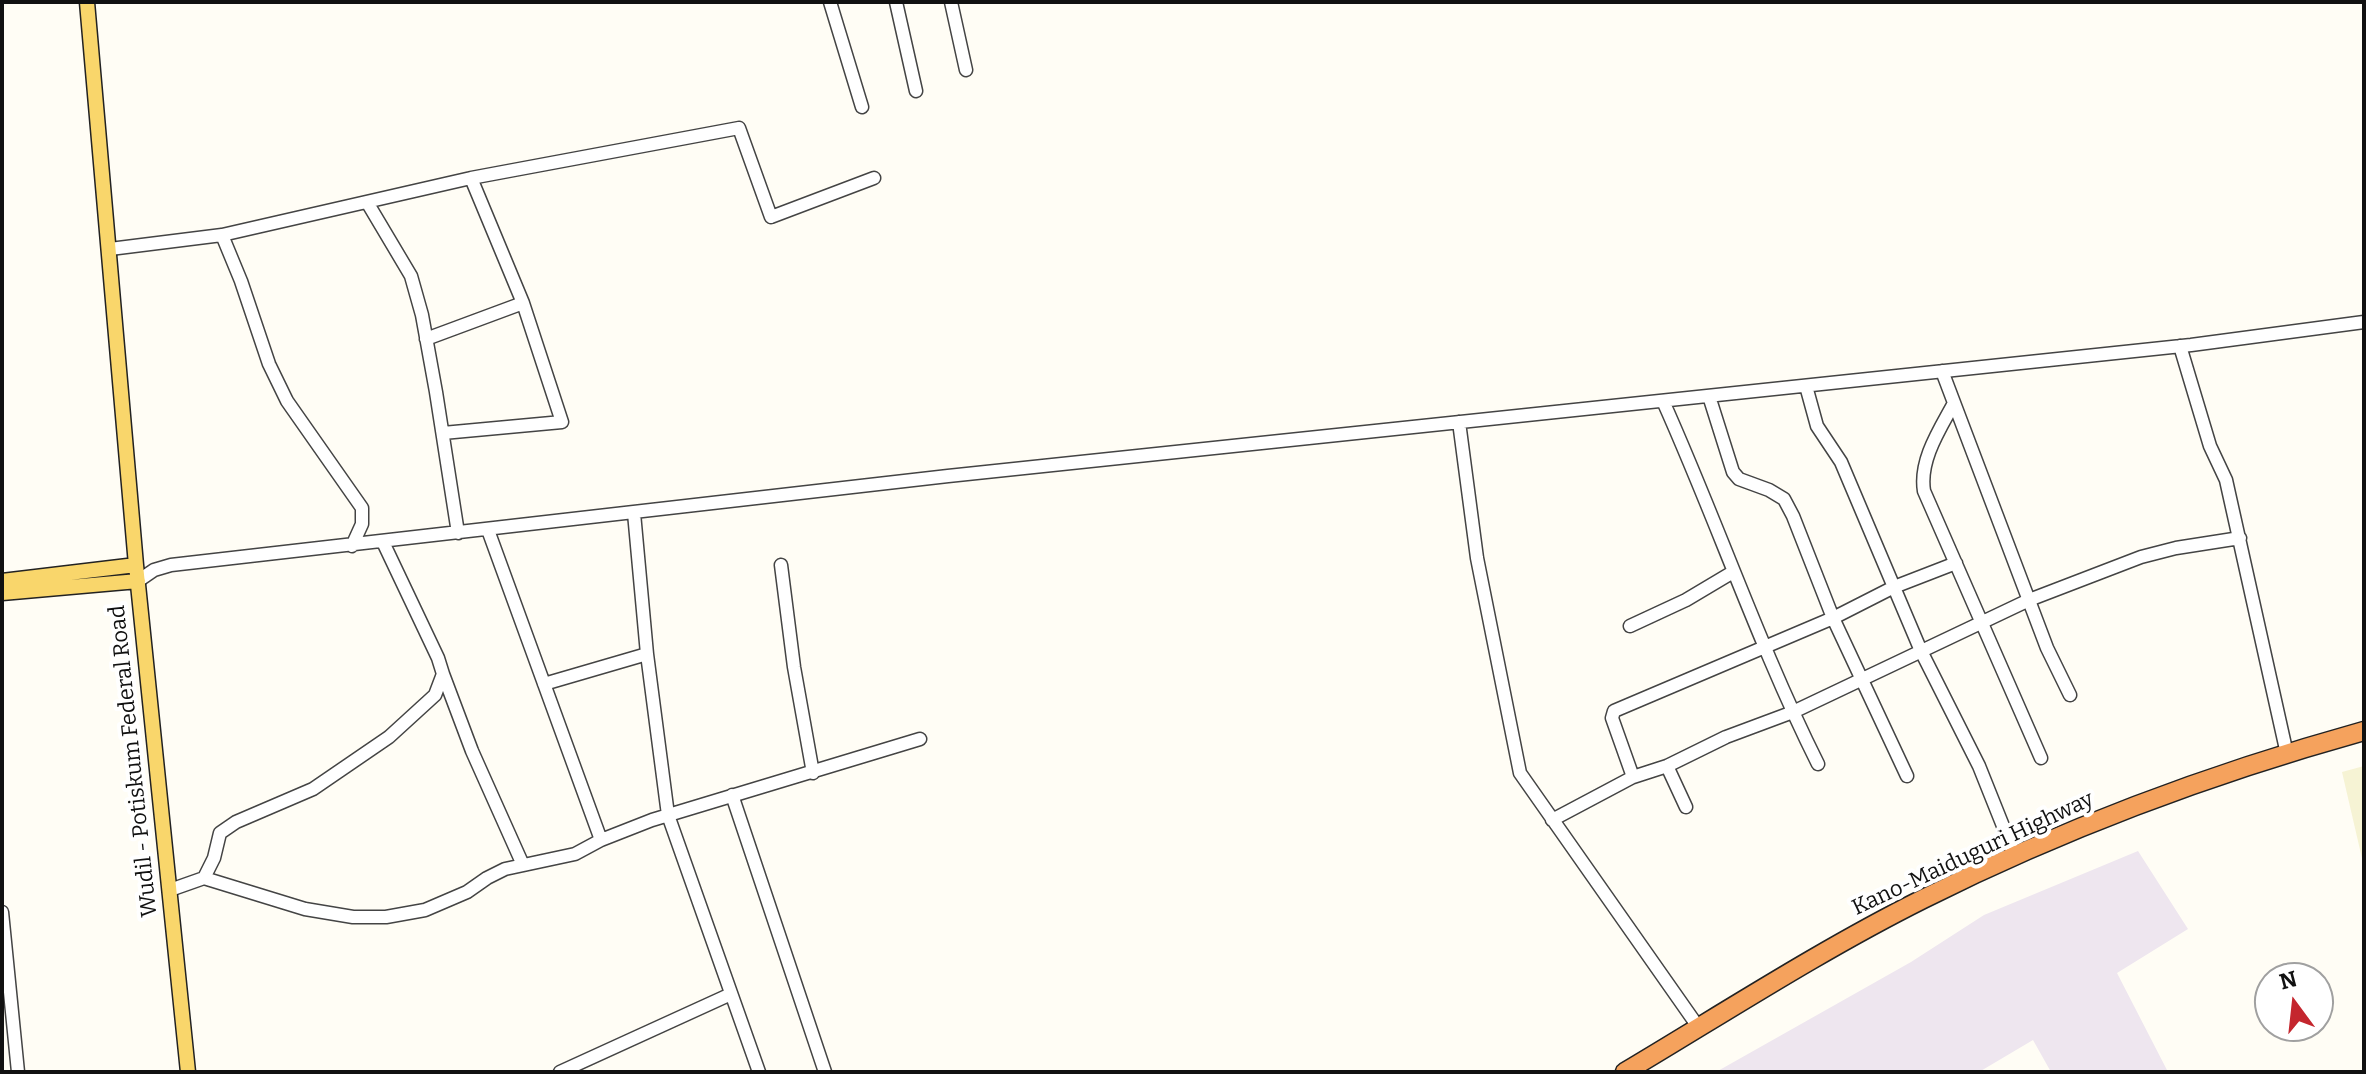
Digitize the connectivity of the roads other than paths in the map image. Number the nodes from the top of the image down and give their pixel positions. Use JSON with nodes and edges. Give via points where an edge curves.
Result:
{"nodes":[{"id":1,"x":87,"y":2,"type":"edge"},
{"id":2,"x":830,"y":2,"type":"edge"},
{"id":3,"x":896,"y":2,"type":"edge"},
{"id":4,"x":951,"y":2,"type":"edge"},
{"id":5,"x":966,"y":70,"type":"dead end"},
{"id":6,"x":916,"y":91,"type":"dead end"},
{"id":7,"x":862,"y":107,"type":"dead end"},
{"id":8,"x":471,"y":178,"type":"junction"},
{"id":9,"x":874,"y":178,"type":"dead end"},
{"id":10,"x":367,"y":202,"type":"junction"},
{"id":11,"x":222,"y":235,"type":"junction"},
{"id":12,"x":110,"y":249,"type":"junction"},
{"id":13,"x":523,"y":303,"type":"junction"},
{"id":14,"x":2364,"y":322,"type":"edge"},
{"id":15,"x":426,"y":339,"type":"junction"},
{"id":16,"x":2180,"y":346,"type":"junction"},
{"id":17,"x":1942,"y":371,"type":"junction"},
{"id":18,"x":1806,"y":386,"type":"junction"},
{"id":19,"x":1709,"y":396,"type":"junction"},
{"id":20,"x":1663,"y":401,"type":"junction"},
{"id":21,"x":1954,"y":403,"type":"junction"},
{"id":22,"x":1459,"y":422,"type":"junction"},
{"id":23,"x":443,"y":433,"type":"junction"},
{"id":24,"x":634,"y":513,"type":"junction"},
{"id":25,"x":488,"y":530,"type":"junction"},
{"id":26,"x":458,"y":533,"type":"junction"},
{"id":27,"x":2240,"y":538,"type":"junction"},
{"id":28,"x":383,"y":542,"type":"junction"},
{"id":29,"x":352,"y":546,"type":"junction"},
{"id":30,"x":1956,"y":563,"type":"junction"},
{"id":31,"x":136,"y":565,"type":"junction"},
{"id":32,"x":781,"y":565,"type":"dead end"},
{"id":33,"x":1733,"y":572,"type":"junction"},
{"id":34,"x":2,"y":581,"type":"edge"},
{"id":35,"x":138,"y":581,"type":"junction"},
{"id":36,"x":1894,"y":587,"type":"junction"},
{"id":37,"x":2,"y":593,"type":"edge"},
{"id":38,"x":2029,"y":600,"type":"junction"},
{"id":39,"x":1833,"y":618,"type":"junction"},
{"id":40,"x":1981,"y":622,"type":"junction"},
{"id":41,"x":1630,"y":626,"type":"dead end"},
{"id":42,"x":1766,"y":646,"type":"junction"},
{"id":43,"x":1921,"y":651,"type":"junction"},
{"id":44,"x":647,"y":654,"type":"junction"},
{"id":45,"x":443,"y":674,"type":"junction"},
{"id":46,"x":1860,"y":680,"type":"junction"},
{"id":47,"x":544,"y":684,"type":"junction"},
{"id":48,"x":2070,"y":695,"type":"dead end"},
{"id":49,"x":1793,"y":712,"type":"junction"},
{"id":50,"x":2364,"y":731,"type":"edge"},
{"id":51,"x":920,"y":739,"type":"dead end"},
{"id":52,"x":2287,"y":754,"type":"junction"},
{"id":53,"x":2041,"y":758,"type":"dead end"},
{"id":54,"x":1818,"y":764,"type":"dead end"},
{"id":55,"x":1667,"y":766,"type":"junction"},
{"id":56,"x":813,"y":773,"type":"junction"},
{"id":57,"x":1907,"y":776,"type":"dead end"},
{"id":58,"x":1633,"y":777,"type":"junction"},
{"id":59,"x":732,"y":795,"type":"junction"},
{"id":60,"x":1686,"y":807,"type":"dead end"},
{"id":61,"x":668,"y":815,"type":"junction"},
{"id":62,"x":1552,"y":820,"type":"junction"},
{"id":63,"x":601,"y":840,"type":"junction"},
{"id":64,"x":2015,"y":856,"type":"junction"},
{"id":65,"x":523,"y":865,"type":"junction"},
{"id":66,"x":204,"y":878,"type":"junction"},
{"id":67,"x":170,"y":890,"type":"junction"},
{"id":68,"x":2,"y":912,"type":"edge"},
{"id":69,"x":731,"y":994,"type":"junction"},
{"id":70,"x":7,"y":1010,"type":"edge"},
{"id":71,"x":1699,"y":1028,"type":"junction"},
{"id":72,"x":18,"y":1072,"type":"edge"},
{"id":73,"x":188,"y":1072,"type":"edge"},
{"id":74,"x":560,"y":1072,"type":"edge"},
{"id":75,"x":759,"y":1072,"type":"edge"},
{"id":76,"x":825,"y":1072,"type":"edge"},
{"id":77,"x":1625,"y":1072,"type":"edge"}],
"edges":[{"from":1,"to":12,"type":"main road"},
{"from":2,"to":7,"type":"street"},
{"from":3,"to":6,"type":"street"},
{"from":4,"to":5,"type":"street"},
{"from":8,"to":9,"type":"street","via":[[739,128],[771,217]]},
{"from":8,"to":10,"type":"street"},
{"from":8,"to":13,"type":"street"},
{"from":10,"to":11,"type":"street"},
{"from":10,"to":15,"type":"street","via":[[411,276]]},
{"from":11,"to":12,"type":"street"},
{"from":11,"to":29,"type":"street","via":[[287,401],[362,508],[362,524]]},
{"from":12,"to":31,"type":"main road"},
{"from":13,"to":15,"type":"street"},
{"from":13,"to":23,"type":"street","via":[[562,422]]},
{"from":14,"to":16,"type":"street"},
{"from":15,"to":23,"type":"street"},
{"from":16,"to":17,"type":"street"},
{"from":16,"to":27,"type":"street"},
{"from":17,"to":18,"type":"street"},
{"from":17,"to":21,"type":"street"},
{"from":18,"to":19,"type":"street"},
{"from":18,"to":36,"type":"street","via":[[1817,426],[1841,462]]},
{"from":19,"to":20,"type":"street"},
{"from":19,"to":39,"type":"street","via":[[1733,472],[1784,499]]},
{"from":20,"to":22,"type":"street"},
{"from":20,"to":33,"type":"street"},
{"from":21,"to":30,"type":"street","via":[[1922,482]]},
{"from":21,"to":38,"type":"street"},
{"from":22,"to":24,"type":"street"},
{"from":22,"to":62,"type":"street","via":[[1477,558],[1520,773]]},
{"from":23,"to":26,"type":"street"},
{"from":24,"to":25,"type":"street"},
{"from":24,"to":44,"type":"street"},
{"from":25,"to":26,"type":"street"},
{"from":25,"to":47,"type":"street"},
{"from":26,"to":28,"type":"street"},
{"from":27,"to":38,"type":"street","via":[[2141,557]]},
{"from":27,"to":52,"type":"street"},
{"from":28,"to":29,"type":"street"},
{"from":28,"to":45,"type":"street"},
{"from":29,"to":35,"type":"street","via":[[171,565]]},
{"from":30,"to":36,"type":"street"},
{"from":30,"to":40,"type":"street"},
{"from":31,"to":34,"type":"main road"},
{"from":31,"to":35,"type":"main road"},
{"from":32,"to":56,"type":"street"},
{"from":33,"to":41,"type":"street"},
{"from":33,"to":42,"type":"street"},
{"from":35,"to":37,"type":"main road","name":"Wudil - Potiskum Federal Road"},
{"from":35,"to":67,"type":"main road","name":"Wudil - Potiskum Federal Road"},
{"from":36,"to":39,"type":"street"},
{"from":36,"to":43,"type":"street"},
{"from":38,"to":40,"type":"street"},
{"from":38,"to":48,"type":"street"},
{"from":39,"to":42,"type":"street"},
{"from":39,"to":46,"type":"street"},
{"from":40,"to":43,"type":"street"},
{"from":40,"to":53,"type":"street"},
{"from":42,"to":49,"type":"street"},
{"from":42,"to":58,"type":"street","via":[[1614,711]]},
{"from":43,"to":46,"type":"street"},
{"from":43,"to":64,"type":"street","via":[[1979,766]]},
{"from":44,"to":47,"type":"street"},
{"from":44,"to":61,"type":"street"},
{"from":45,"to":65,"type":"street"},
{"from":45,"to":66,"type":"street","via":[[435,695],[389,737],[313,789],[220,833]]},
{"from":46,"to":49,"type":"street"},
{"from":46,"to":57,"type":"street"},
{"from":47,"to":63,"type":"street"},
{"from":49,"to":54,"type":"street"},
{"from":49,"to":55,"type":"street"},
{"from":50,"to":52,"type":"highway","name":"Kano-Maiduguri Highway"},
{"from":51,"to":56,"type":"street"},
{"from":52,"to":64,"type":"highway","name":"Kano-Maiduguri Highway"},
{"from":55,"to":58,"type":"street"},
{"from":55,"to":60,"type":"street"},
{"from":56,"to":59,"type":"street"},
{"from":58,"to":62,"type":"street"},
{"from":59,"to":61,"type":"street"},
{"from":59,"to":76,"type":"street"},
{"from":61,"to":63,"type":"street"},
{"from":61,"to":69,"type":"street"},
{"from":62,"to":71,"type":"street"},
{"from":63,"to":65,"type":"street","via":[[575,854]]},
{"from":64,"to":71,"type":"highway","name":"Kano-Maiduguri Highway","via":[[1846,940]]},
{"from":65,"to":66,"type":"street","via":[[425,910],[386,917],[305,909]]},
{"from":66,"to":67,"type":"street"},
{"from":67,"to":73,"type":"main road","name":"Wudil - Potiskum Federal Road"},
{"from":68,"to":70,"type":"street"},
{"from":69,"to":74,"type":"street"},
{"from":69,"to":75,"type":"street"},
{"from":70,"to":72,"type":"street"},
{"from":71,"to":77,"type":"highway","name":"Kano-Maiduguri Highway"}]}
